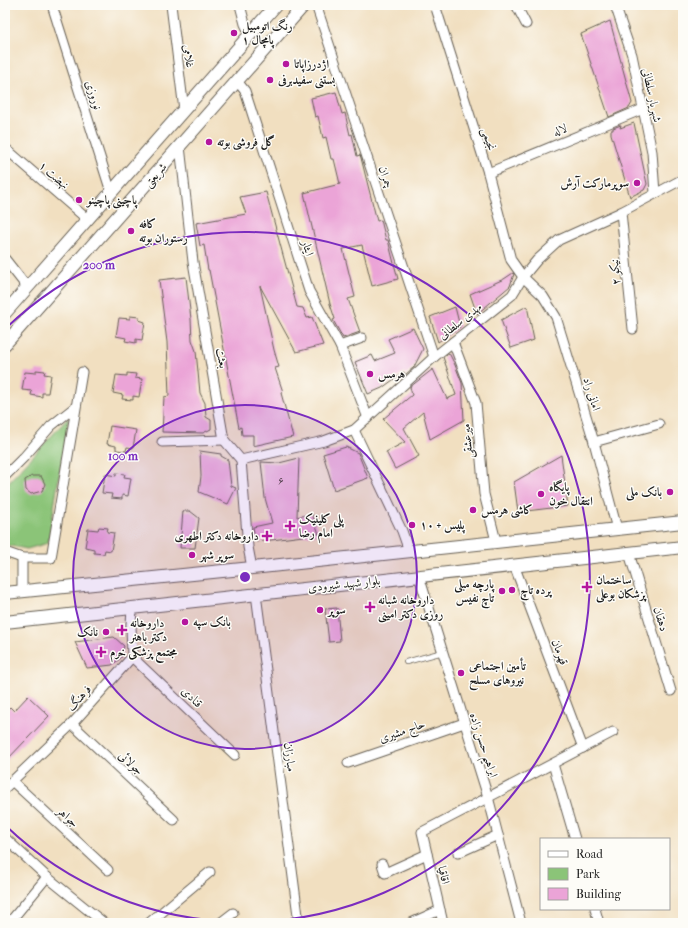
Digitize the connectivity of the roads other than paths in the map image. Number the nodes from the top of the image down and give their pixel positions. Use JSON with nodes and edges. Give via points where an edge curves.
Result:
{"nodes":[{"id":1,"x":52,"y":5,"type":"edge"},
{"id":2,"x":170,"y":5,"type":"edge"},
{"id":3,"x":240,"y":5,"type":"edge"},
{"id":4,"x":276,"y":5,"type":"edge"},
{"id":5,"x":304,"y":5,"type":"edge"},
{"id":6,"x":316,"y":5,"type":"edge"},
{"id":7,"x":435,"y":5,"type":"edge"},
{"id":8,"x":516,"y":5,"type":"edge"},
{"id":9,"x":615,"y":5,"type":"edge"},
{"id":10,"x":526,"y":24,"type":"dead end"},
{"id":11,"x":250,"y":34,"type":"junction"},
{"id":12,"x":237,"y":81,"type":"junction"},
{"id":13,"x":643,"y":109,"type":"junction"},
{"id":14,"x":184,"y":110,"type":"junction"},
{"id":15,"x":180,"y":146,"type":"junction"},
{"id":16,"x":5,"y":148,"type":"edge"},
{"id":17,"x":488,"y":174,"type":"junction"},
{"id":18,"x":683,"y":179,"type":"edge"},
{"id":19,"x":112,"y":192,"type":"junction"},
{"id":20,"x":655,"y":193,"type":"junction"},
{"id":21,"x":621,"y":212,"type":"junction"},
{"id":22,"x":87,"y":219,"type":"junction"},
{"id":23,"x":5,"y":259,"type":"edge"},
{"id":24,"x":523,"y":277,"type":"junction"},
{"id":25,"x":27,"y":287,"type":"junction"},
{"id":26,"x":5,"y":312,"type":"edge"},
{"id":27,"x":633,"y":329,"type":"dead end"},
{"id":28,"x":362,"y":338,"type":"dead end"},
{"id":29,"x":453,"y":342,"type":"junction"},
{"id":30,"x":5,"y":344,"type":"edge"},
{"id":31,"x":340,"y":346,"type":"junction"},
{"id":32,"x":434,"y":357,"type":"junction"},
{"id":33,"x":82,"y":372,"type":"dead end"},
{"id":34,"x":75,"y":407,"type":"junction"},
{"id":35,"x":368,"y":418,"type":"junction"},
{"id":36,"x":659,"y":424,"type":"dead end"},
{"id":37,"x":354,"y":430,"type":"junction"},
{"id":38,"x":224,"y":440,"type":"junction"},
{"id":39,"x":162,"y":442,"type":"dead end"},
{"id":40,"x":594,"y":442,"type":"junction"},
{"id":41,"x":241,"y":460,"type":"junction"},
{"id":42,"x":5,"y":476,"type":"edge"},
{"id":43,"x":683,"y":522,"type":"edge"},
{"id":44,"x":617,"y":529,"type":"junction"},
{"id":45,"x":496,"y":541,"type":"junction"},
{"id":46,"x":683,"y":547,"type":"edge"},
{"id":47,"x":409,"y":551,"type":"junction"},
{"id":48,"x":5,"y":552,"type":"edge"},
{"id":49,"x":629,"y":553,"type":"junction"},
{"id":50,"x":22,"y":558,"type":"junction"},
{"id":51,"x":514,"y":565,"type":"junction"},
{"id":52,"x":252,"y":568,"type":"junction"},
{"id":53,"x":419,"y":576,"type":"junction"},
{"id":54,"x":22,"y":591,"type":"junction"},
{"id":55,"x":5,"y":593,"type":"edge"},
{"id":56,"x":256,"y":594,"type":"junction"},
{"id":57,"x":132,"y":608,"type":"junction"},
{"id":58,"x":5,"y":622,"type":"edge"},
{"id":59,"x":443,"y":652,"type":"junction"},
{"id":60,"x":132,"y":657,"type":"junction"},
{"id":61,"x":406,"y":662,"type":"dead end"},
{"id":62,"x":671,"y":691,"type":"dead end"},
{"id":63,"x":464,"y":723,"type":"junction"},
{"id":64,"x":72,"y":724,"type":"junction"},
{"id":65,"x":613,"y":732,"type":"dead end"},
{"id":66,"x":583,"y":748,"type":"junction"},
{"id":67,"x":235,"y":755,"type":"dead end"},
{"id":68,"x":348,"y":763,"type":"dead end"},
{"id":69,"x":553,"y":764,"type":"junction"},
{"id":70,"x":12,"y":781,"type":"junction"},
{"id":71,"x":5,"y":788,"type":"edge"},
{"id":72,"x":488,"y":797,"type":"junction"},
{"id":73,"x":174,"y":820,"type":"dead end"},
{"id":74,"x":498,"y":835,"type":"junction"},
{"id":75,"x":5,"y":838,"type":"edge"},
{"id":76,"x":575,"y":838,"type":"edge"},
{"id":77,"x":458,"y":853,"type":"dead end"},
{"id":78,"x":427,"y":854,"type":"junction"},
{"id":79,"x":382,"y":864,"type":"dead end"},
{"id":80,"x":108,"y":870,"type":"dead end"},
{"id":81,"x":210,"y":872,"type":"dead end"},
{"id":82,"x":46,"y":877,"type":"junction"},
{"id":83,"x":440,"y":910,"type":"junction"},
{"id":84,"x":595,"y":910,"type":"edge"},
{"id":85,"x":232,"y":913,"type":"dead end"},
{"id":86,"x":9,"y":923,"type":"edge"},
{"id":87,"x":104,"y":923,"type":"edge"},
{"id":88,"x":149,"y":923,"type":"edge"},
{"id":89,"x":220,"y":923,"type":"edge"},
{"id":90,"x":299,"y":923,"type":"edge"},
{"id":91,"x":411,"y":923,"type":"edge"},
{"id":92,"x":443,"y":923,"type":"edge"},
{"id":93,"x":521,"y":923,"type":"edge"},
{"id":94,"x":599,"y":923,"type":"edge"}],
"edges":[{"from":1,"to":19,"type":"street","name":"نوروزی"},
{"from":2,"to":14,"type":"street","name":"غلامی"},
{"from":3,"to":11,"type":"street"},
{"from":4,"to":11,"type":"main road","name":"شریعتی"},
{"from":5,"to":12,"type":"main road","name":"شریعتی"},
{"from":6,"to":32,"type":"street","name":"چمران"},
{"from":7,"to":17,"type":"street","name":"نجیمی"},
{"from":8,"to":10,"type":"street"},
{"from":9,"to":13,"type":"street","name":"شهریار سلطانی","via":[[632,55]]},
{"from":11,"to":14,"type":"main road","name":"شریعتی"},
{"from":12,"to":15,"type":"main road","name":"شریعتی"},
{"from":12,"to":31,"type":"street","name":"ایثار","via":[[244,91],[309,291]]},
{"from":13,"to":17,"type":"street","name":"لاله"},
{"from":13,"to":20,"type":"street","name":"شهریار سلطانی","via":[[652,152]]},
{"from":14,"to":19,"type":"main road","name":"شریعتی"},
{"from":15,"to":30,"type":"main road","name":"شریعتی"},
{"from":15,"to":38,"type":"street","name":"بعثت","via":[[192,262]]},
{"from":16,"to":22,"type":"street","name":"نهضت ۱"},
{"from":17,"to":24,"type":"street","name":"نجیمی","via":[[512,260]]},
{"from":18,"to":20,"type":"street","name":"مهدی سلطانی"},
{"from":19,"to":22,"type":"main road","name":"شریعتی"},
{"from":20,"to":21,"type":"street","name":"مهدی سلطانی"},
{"from":21,"to":24,"type":"street","name":"مهدی سلطانی","via":[[559,240]]},
{"from":21,"to":27,"type":"street","name":"نیکو ۲"},
{"from":22,"to":25,"type":"main road","name":"شریعتی"},
{"from":23,"to":25,"type":"street"},
{"from":24,"to":29,"type":"street","name":"مهدی سلطانی","via":[[512,295]]},
{"from":24,"to":40,"type":"street","name":"امانی راد","via":[[543,296],[556,317]]},
{"from":25,"to":26,"type":"main road","name":"شریعتی"},
{"from":28,"to":31,"type":"street"},
{"from":29,"to":32,"type":"street","name":"مهدی سلطانی"},
{"from":29,"to":45,"type":"street","name":"میرعشقی","via":[[476,403],[484,494]]},
{"from":31,"to":35,"type":"street","name":"ایثار"},
{"from":32,"to":35,"type":"street","name":"مهدی سلطانی"},
{"from":33,"to":34,"type":"street"},
{"from":34,"to":42,"type":"street","via":[[51,426]]},
{"from":34,"to":50,"type":"street","via":[[51,558]]},
{"from":35,"to":37,"type":"street","name":"مهدی سلطانی"},
{"from":36,"to":40,"type":"street"},
{"from":37,"to":41,"type":"street","name":"مهدی سلطانی","via":[[324,441]]},
{"from":37,"to":47,"type":"street"},
{"from":38,"to":39,"type":"street"},
{"from":38,"to":41,"type":"street"},
{"from":40,"to":44,"type":"street","name":"امانی راد"},
{"from":41,"to":52,"type":"street"},
{"from":43,"to":44,"type":"main road"},
{"from":44,"to":45,"type":"main road"},
{"from":45,"to":47,"type":"main road"},
{"from":46,"to":49,"type":"main road","name":"بلوار شهید شیرودی"},
{"from":47,"to":52,"type":"main road"},
{"from":48,"to":50,"type":"street"},
{"from":49,"to":51,"type":"main road","name":"بلوار شهید شیرودی"},
{"from":49,"to":62,"type":"street","name":"دهقان"},
{"from":50,"to":54,"type":"street"},
{"from":51,"to":53,"type":"main road","name":"بلوار شهید شیرودی"},
{"from":51,"to":66,"type":"street","name":"قهرمان"},
{"from":52,"to":54,"type":"main road"},
{"from":53,"to":56,"type":"main road","name":"بلوار شهید شیرودی"},
{"from":53,"to":59,"type":"street","name":"ابراهیم حسن زاده"},
{"from":54,"to":55,"type":"main road"},
{"from":56,"to":57,"type":"main road","name":"بلوار شهید شیرودی"},
{"from":56,"to":90,"type":"street","name":"مبارزان"},
{"from":57,"to":58,"type":"main road","name":"بلوار شهید شیرودی"},
{"from":57,"to":60,"type":"street"},
{"from":59,"to":61,"type":"lane"},
{"from":59,"to":63,"type":"street","name":"ابراهیم حسن زاده"},
{"from":60,"to":64,"type":"street","name":"فرهنگ"},
{"from":60,"to":67,"type":"street","name":"قنادی"},
{"from":63,"to":68,"type":"street","name":"حاج مشیری"},
{"from":63,"to":72,"type":"street","name":"ابراهیم حسن زاده"},
{"from":64,"to":70,"type":"street","name":"فرهنگ"},
{"from":64,"to":73,"type":"street","name":"جولائی"},
{"from":65,"to":66,"type":"street"},
{"from":66,"to":69,"type":"street"},
{"from":69,"to":72,"type":"street"},
{"from":69,"to":76,"type":"street"},
{"from":70,"to":71,"type":"street","name":"فرهنگ"},
{"from":70,"to":80,"type":"street","name":"جواهر"},
{"from":72,"to":74,"type":"street","name":"ابراهیم حسن زاده"},
{"from":72,"to":78,"type":"street","name":"اقاقیا","via":[[422,832]]},
{"from":74,"to":77,"type":"street"},
{"from":74,"to":93,"type":"street","name":"ابراهیم حسن زاده"},
{"from":75,"to":82,"type":"street"},
{"from":78,"to":79,"type":"street","via":[[385,873]]},
{"from":78,"to":83,"type":"street","name":"اقاقیا"},
{"from":81,"to":88,"type":"street"},
{"from":82,"to":86,"type":"street"},
{"from":82,"to":87,"type":"street"},
{"from":83,"to":91,"type":"street"},
{"from":83,"to":92,"type":"street","name":"اقاقیا"},
{"from":84,"to":94,"type":"street"},
{"from":85,"to":89,"type":"street"}]}
